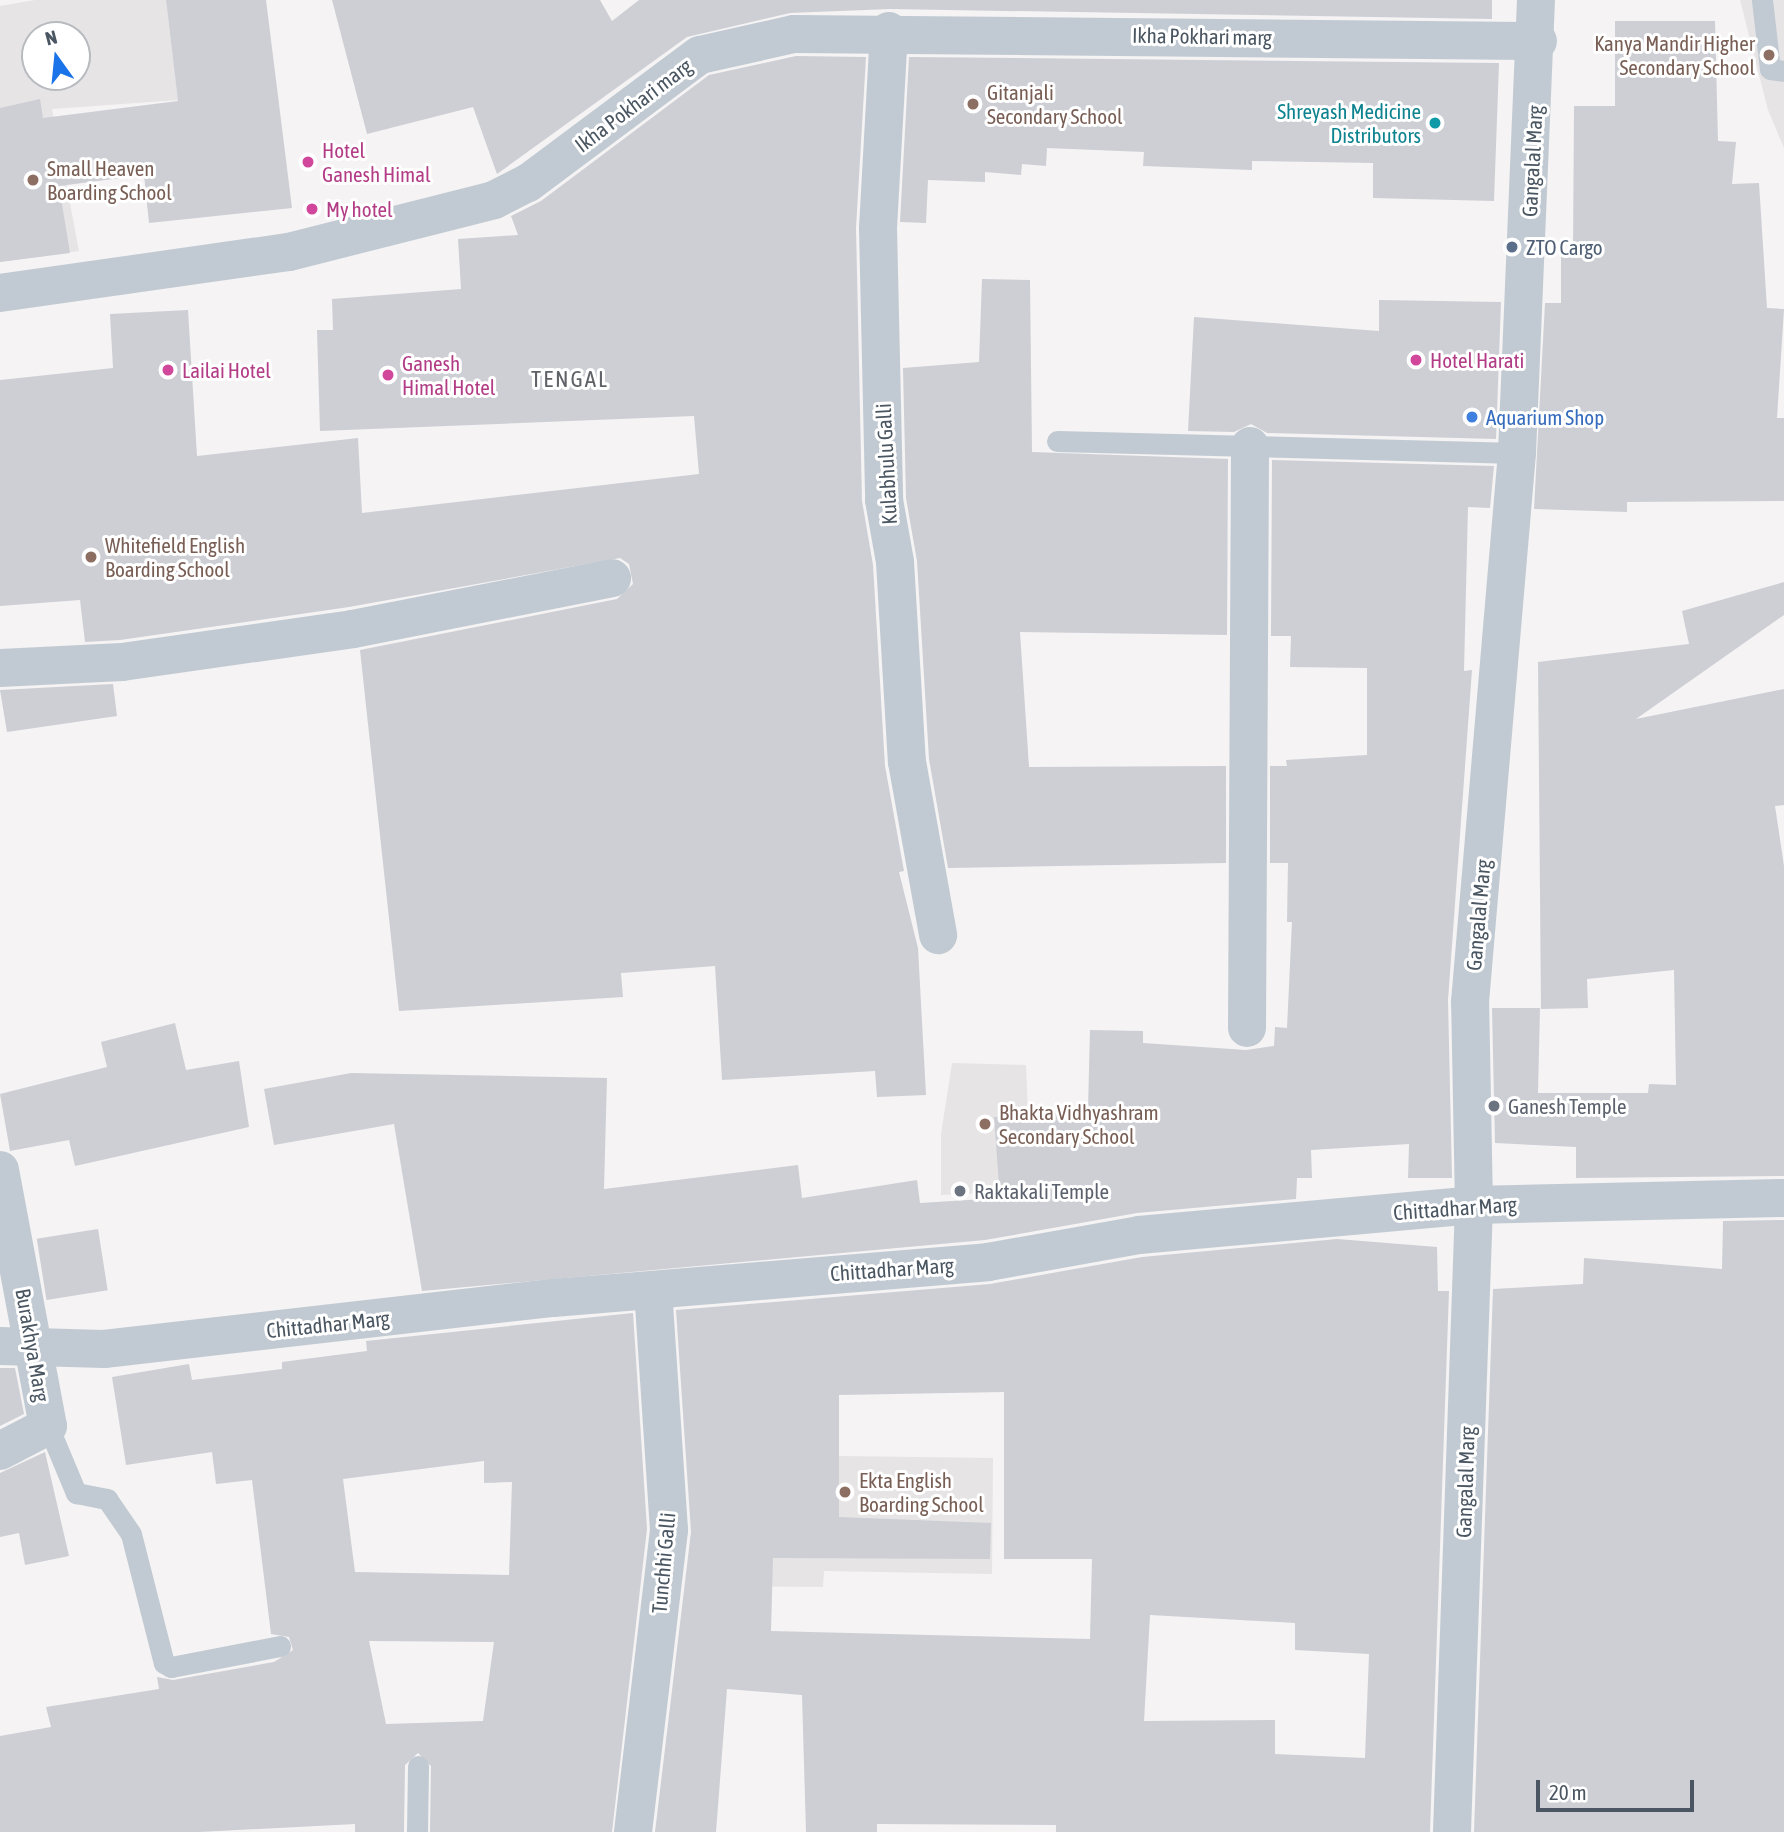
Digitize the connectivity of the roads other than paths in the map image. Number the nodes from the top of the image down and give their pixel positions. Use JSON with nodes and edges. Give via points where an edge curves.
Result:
{"nodes":[{"id":1,"x":1536,"y":0,"type":"edge"},
{"id":2,"x":1762,"y":0,"type":"edge"},
{"id":3,"x":889,"y":32,"type":"junction"},
{"id":4,"x":1538,"y":41,"type":"junction"},
{"id":5,"x":1784,"y":71,"type":"edge"},
{"id":6,"x":0,"y":293,"type":"edge"},
{"id":7,"x":1057,"y":441,"type":"dead end"},
{"id":8,"x":1250,"y":446,"type":"junction"},
{"id":9,"x":1517,"y":453,"type":"junction"},
{"id":10,"x":612,"y":578,"type":"dead end"},
{"id":11,"x":0,"y":668,"type":"edge"},
{"id":12,"x":938,"y":934,"type":"dead end"},
{"id":13,"x":1247,"y":1028,"type":"dead end"},
{"id":14,"x":0,"y":1170,"type":"edge"},
{"id":15,"x":1784,"y":1198,"type":"edge"},
{"id":16,"x":1474,"y":1205,"type":"junction"},
{"id":17,"x":653,"y":1292,"type":"junction"},
{"id":18,"x":17,"y":1346,"type":"edge"},
{"id":19,"x":48,"y":1426,"type":"junction"},
{"id":20,"x":0,"y":1451,"type":"edge"},
{"id":21,"x":280,"y":1646,"type":"dead end"},
{"id":22,"x":418,"y":1766,"type":"dead end"},
{"id":23,"x":416,"y":1832,"type":"edge"},
{"id":24,"x":633,"y":1832,"type":"edge"},
{"id":25,"x":1452,"y":1832,"type":"edge"}],
"edges":[{"from":1,"to":4,"type":"street","name":"Gangalal Marg"},
{"from":2,"to":5,"type":"lane","via":[[1770,69]]},
{"from":3,"to":4,"type":"street","name":"Ikha Pokhari marg"},
{"from":3,"to":6,"type":"street","name":"Ikha Pokhari marg","via":[[794,34],[700,55],[528,183],[494,200],[289,252]]},
{"from":3,"to":12,"type":"street","name":"Kulabhulu Galli","via":[[878,228],[884,500],[895,562],[906,762]]},
{"from":4,"to":9,"type":"street","name":"Gangalal Marg"},
{"from":7,"to":8,"type":"lane"},
{"from":8,"to":9,"type":"lane"},
{"from":8,"to":13,"type":"street"},
{"from":9,"to":16,"type":"street","name":"Gangalal Marg","via":[[1470,1002]]},
{"from":10,"to":11,"type":"street","via":[[354,629],[122,662]]},
{"from":14,"to":18,"type":"street","name":"Burakhya Marg"},
{"from":15,"to":16,"type":"street","name":"Chittadhar Marg"},
{"from":16,"to":17,"type":"street","name":"Chittadhar Marg","via":[[1139,1235],[988,1262]]},
{"from":16,"to":25,"type":"street","name":"Gangalal Marg"},
{"from":17,"to":18,"type":"street","name":"Chittadhar Marg","via":[[539,1300],[104,1349]]},
{"from":17,"to":24,"type":"street","name":"Tunchhi Galli","via":[[670,1530]]},
{"from":18,"to":19,"type":"street","name":"Burakhya Marg"},
{"from":19,"to":20,"type":"street","name":"Burakhya Marg"},
{"from":19,"to":21,"type":"lane","via":[[76,1493],[107,1499],[131,1534],[164,1663],[171,1667]]},
{"from":22,"to":23,"type":"lane"}]}
